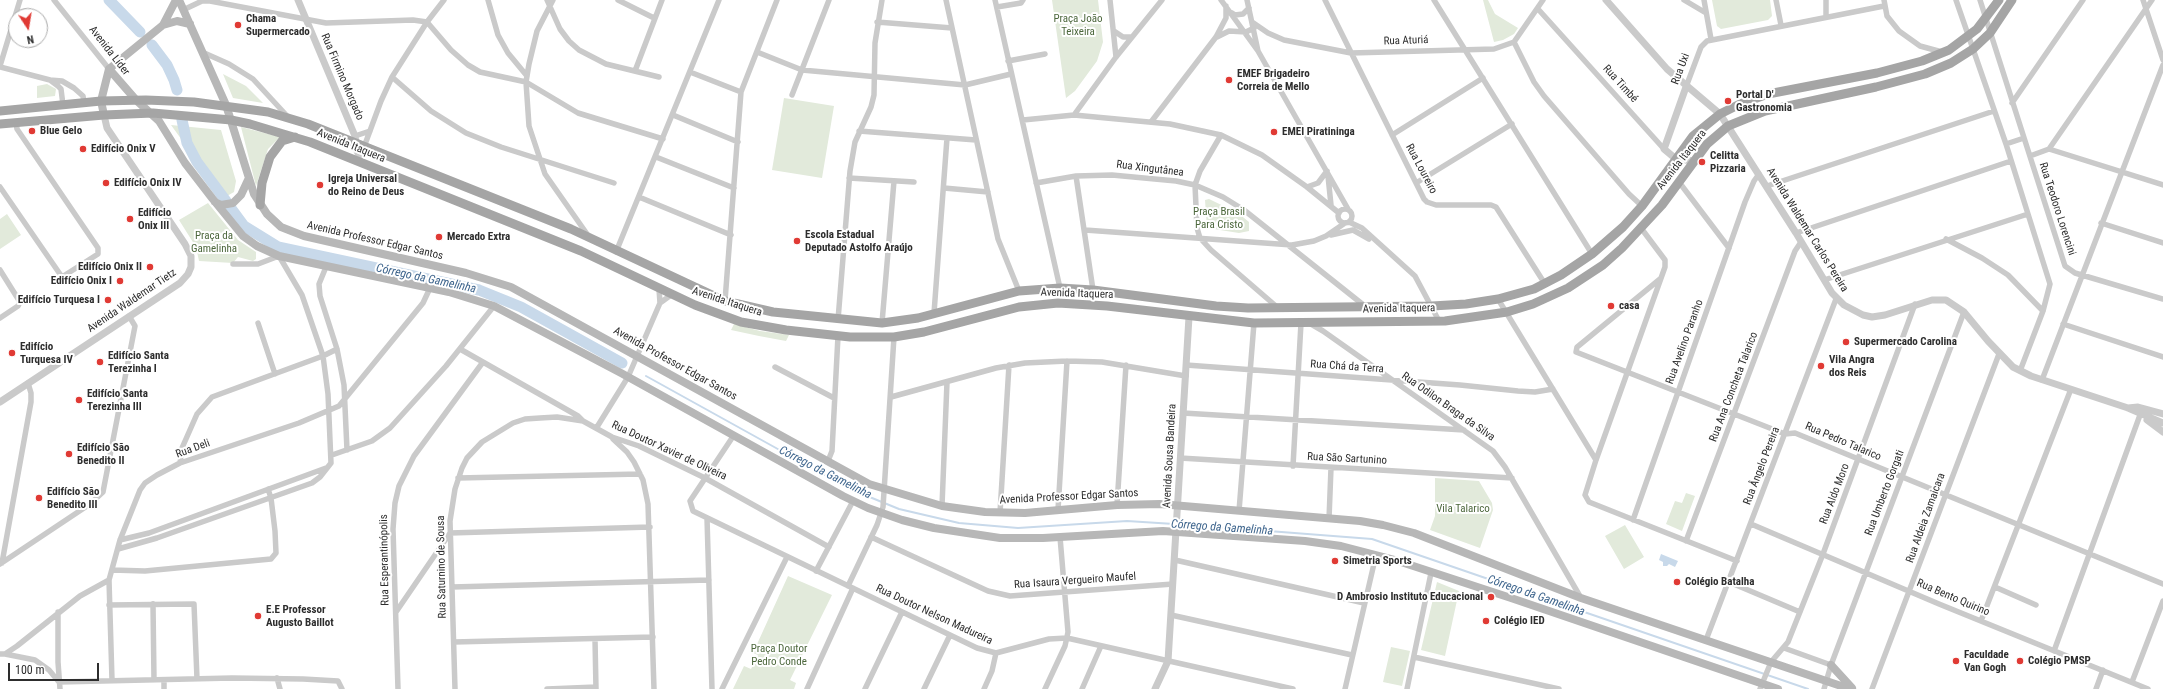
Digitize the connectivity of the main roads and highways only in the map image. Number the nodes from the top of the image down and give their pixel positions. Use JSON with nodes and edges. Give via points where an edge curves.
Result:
{"nodes":[{"id":1,"x":177,"y":0,"type":"edge"},
{"id":2,"x":1999,"y":0,"type":"edge"},
{"id":3,"x":2012,"y":0,"type":"edge"},
{"id":4,"x":190,"y":24,"type":"junction"},
{"id":5,"x":163,"y":25,"type":"junction"},
{"id":6,"x":109,"y":69,"type":"junction"},
{"id":7,"x":136,"y":100,"type":"junction"},
{"id":8,"x":101,"y":101,"type":"junction"},
{"id":9,"x":226,"y":106,"type":"junction"},
{"id":10,"x":1,"y":111,"type":"edge"},
{"id":11,"x":150,"y":113,"type":"junction"},
{"id":12,"x":104,"y":115,"type":"junction"},
{"id":13,"x":230,"y":120,"type":"junction"},
{"id":14,"x":1,"y":125,"type":"edge"},
{"id":15,"x":295,"y":137,"type":"junction"},
{"id":16,"x":248,"y":180,"type":"junction"},
{"id":17,"x":212,"y":198,"type":"junction"},
{"id":18,"x":260,"y":205,"type":"junction"},
{"id":19,"x":1248,"y":308,"type":"junction"},
{"id":20,"x":1189,"y":317,"type":"junction"},
{"id":21,"x":1831,"y":665,"type":"road end"},
{"id":22,"x":1762,"y":684,"type":"edge"},
{"id":23,"x":1825,"y":685,"type":"edge"},
{"id":24,"x":1778,"y":689,"type":"edge"},
{"id":25,"x":1851,"y":689,"type":"edge"}],
"edges":[{"from":1,"to":4,"type":"main road","name":"Avenida Professor Edgar Santos"},
{"from":1,"to":5,"type":"main road"},
{"from":2,"to":19,"type":"main road","name":"Avenida Itaquera","via":[[1986,19],[1949,50],[1922,61],[1877,73],[1768,94],[1720,114],[1693,136],[1642,206],[1623,227],[1592,254],[1545,284],[1498,299],[1466,304]]},
{"from":3,"to":20,"type":"main road","name":"Avenida Itaquera","via":[[1990,33],[1973,49],[1951,63],[1925,74],[1765,111],[1728,126],[1708,144],[1641,228],[1603,264],[1568,288],[1545,299],[1507,312],[1438,321],[1254,323]]},
{"from":4,"to":5,"type":"main road","via":[[177,21]]},
{"from":4,"to":9,"type":"main road","name":"Avenida Professor Edgar Santos"},
{"from":5,"to":6,"type":"main road"},
{"from":6,"to":7,"type":"main road","name":"Avenida Líder"},
{"from":6,"to":8,"type":"main road"},
{"from":7,"to":8,"type":"main road","name":"Avenida Itaquera"},
{"from":7,"to":9,"type":"main road","name":"Avenida Itaquera"},
{"from":7,"to":11,"type":"main road","name":"Avenida Líder"},
{"from":8,"to":10,"type":"main road","name":"Avenida Itaquera"},
{"from":8,"to":12,"type":"main road","name":"Avenida Waldemar Tietz"},
{"from":9,"to":13,"type":"main road","name":"Avenida Professor Edgar Santos"},
{"from":9,"to":19,"type":"main road","name":"Avenida Itaquera","via":[[288,117],[356,142],[588,237],[725,301],[773,312],[882,323],[934,313],[1019,291],[1060,288]]},
{"from":11,"to":12,"type":"main road","name":"Avenida Itaquera"},
{"from":11,"to":13,"type":"main road","name":"Avenida Itaquera"},
{"from":11,"to":17,"type":"main road"},
{"from":12,"to":14,"type":"main road","name":"Avenida Itaquera"},
{"from":13,"to":15,"type":"main road","name":"Avenida Itaquera"},
{"from":13,"to":16,"type":"main road","name":"Avenida Professor Edgar Santos"},
{"from":15,"to":18,"type":"main road","via":[[282,141],[270,157],[262,183]]},
{"from":15,"to":20,"type":"main road","name":"Avenida Itaquera","via":[[581,251],[671,295],[741,322],[838,336],[894,337],[1036,304],[1107,306]]},
{"from":16,"to":17,"type":"main road","via":[[241,195],[232,203],[221,205]]},
{"from":16,"to":18,"type":"main road","name":"Avenida Professor Edgar Santos"},
{"from":17,"to":22,"type":"main road","via":[[243,236],[257,246],[279,256],[430,288],[494,306],[628,376],[853,501],[934,528],[980,536],[1022,539],[1176,530],[1322,543],[1376,555],[1431,572]]},
{"from":18,"to":23,"type":"main road","name":"Avenida Professor Edgar Santos","via":[[274,221],[292,232],[466,272],[511,287],[885,492],[942,506],[1000,513],[1117,505],[1239,511],[1360,521],[1414,533],[1581,598],[1706,640]]},
{"from":19,"to":20,"type":"main road","via":[[1233,311],[1198,309],[1192,311]]},
{"from":21,"to":25,"type":"main road"},
{"from":22,"to":24,"type":"main road"},
{"from":23,"to":25,"type":"main road","name":"Avenida Professor Edgar Santos"}]}
